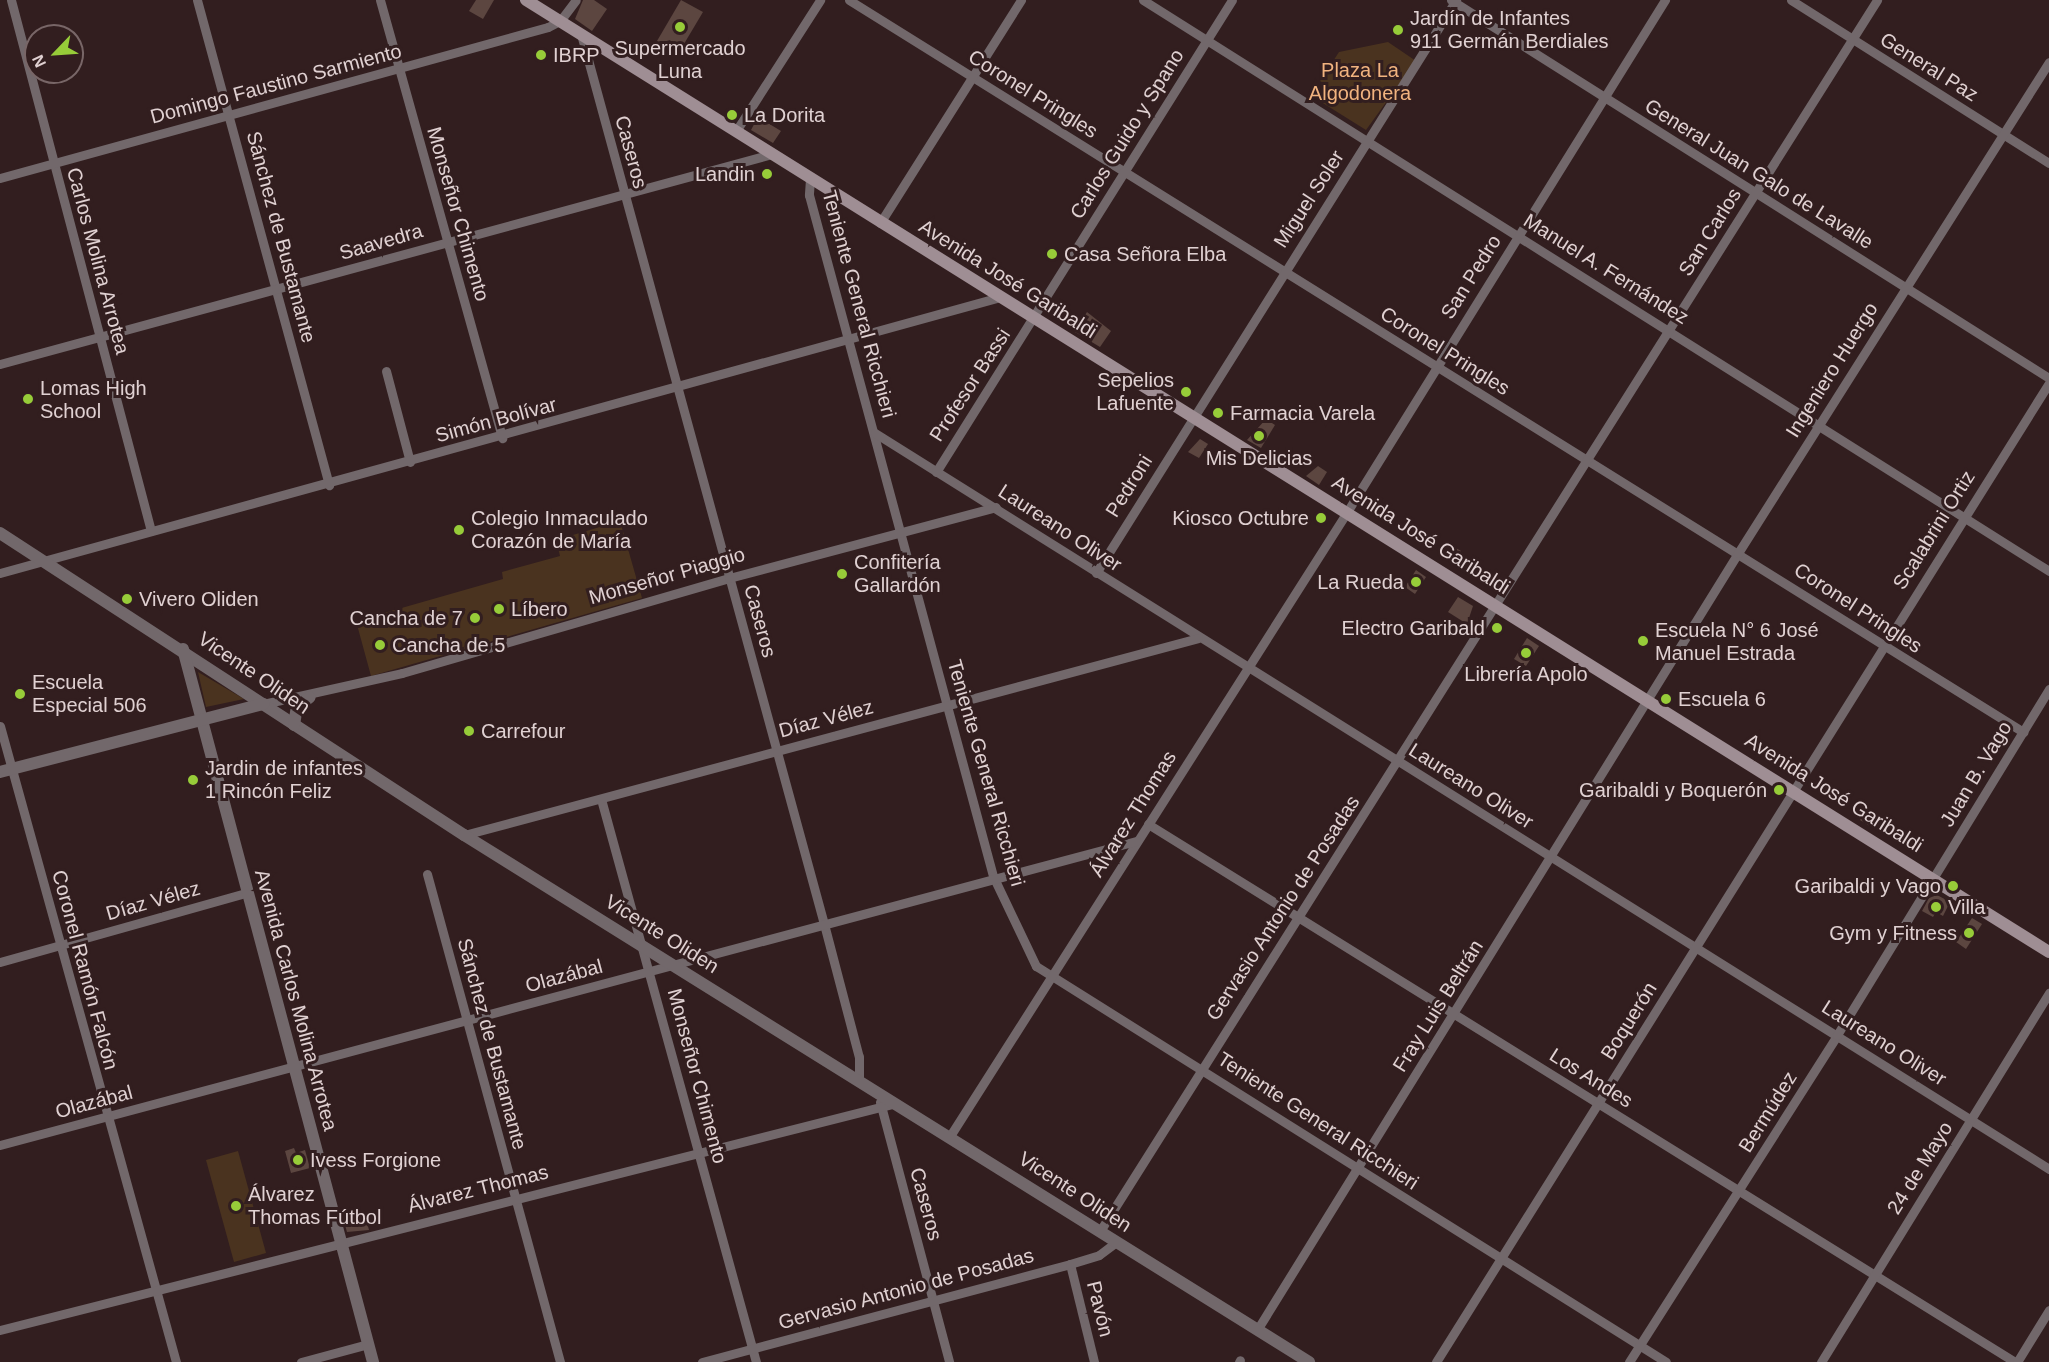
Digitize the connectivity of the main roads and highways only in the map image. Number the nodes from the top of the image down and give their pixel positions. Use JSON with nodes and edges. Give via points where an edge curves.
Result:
{"nodes":[{"id":1,"x":526,"y":0,"type":"edge"},
{"id":2,"x":2049,"y":952,"type":"edge"}],
"edges":[{"from":1,"to":2,"type":"main road","name":"Avenida José Garibaldi"}]}
